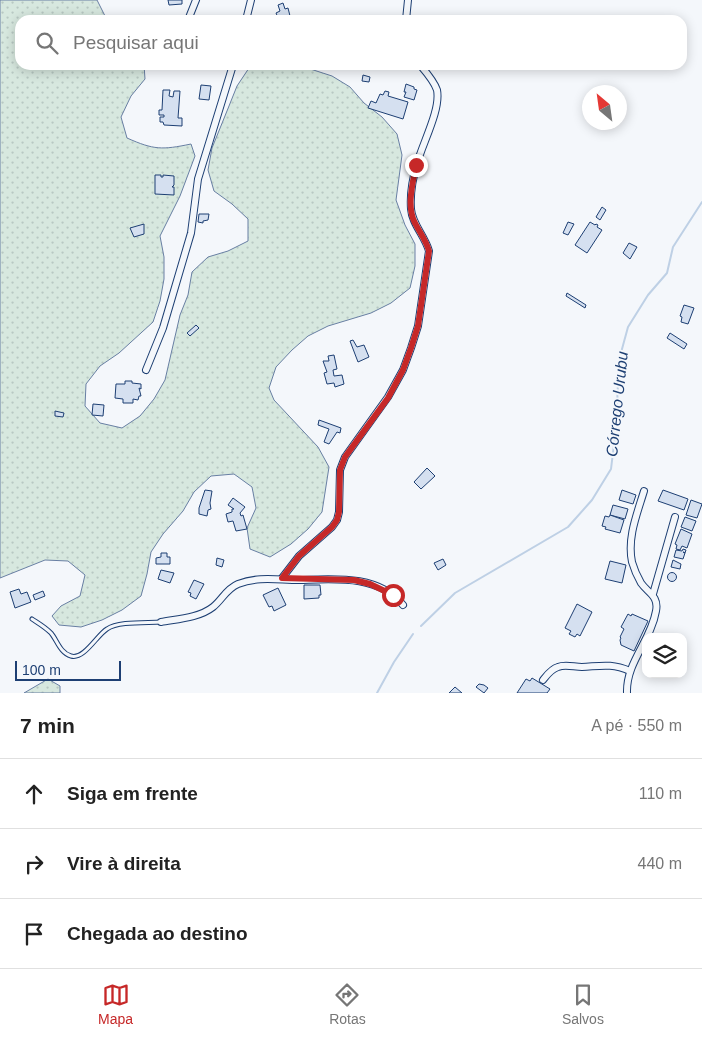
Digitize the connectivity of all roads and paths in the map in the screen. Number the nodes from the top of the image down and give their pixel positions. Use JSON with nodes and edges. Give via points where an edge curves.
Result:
{"nodes":[{"id":1,"x":196,"y":0,"type":"edge"},
{"id":2,"x":251,"y":0,"type":"edge"},
{"id":3,"x":408,"y":0,"type":"edge"},
{"id":4,"x":190,"y":15,"type":"edge"},
{"id":5,"x":247,"y":15,"type":"edge"},
{"id":6,"x":406,"y":15,"type":"edge"},
{"id":7,"x":231,"y":70,"type":"edge"},
{"id":8,"x":424,"y":70,"type":"edge"},
{"id":9,"x":146,"y":370,"type":"dead end"},
{"id":10,"x":644,"y":491,"type":"dead end"},
{"id":11,"x":675,"y":517,"type":"dead end"},
{"id":12,"x":282,"y":578,"type":"junction"},
{"id":13,"x":653,"y":594,"type":"junction"},
{"id":14,"x":403,"y":605,"type":"dead end"},
{"id":15,"x":32,"y":619,"type":"dead end"},
{"id":16,"x":161,"y":622,"type":"joint"},
{"id":17,"x":630,"y":670,"type":"junction"},
{"id":18,"x":543,"y":680,"type":"dead end"},
{"id":19,"x":627,"y":693,"type":"edge"}],
"edges":[{"from":1,"to":4,"type":"street"},
{"from":2,"to":5,"type":"street"},
{"from":3,"to":6,"type":"street"},
{"from":7,"to":9,"type":"street","via":[[198,179],[191,233],[163,328]]},
{"from":8,"to":12,"type":"street","via":[[434,84],[437,98],[416,165],[412,190],[413,218],[429,251],[418,326],[403,370],[388,398],[342,464],[338,480],[337,520],[299,556]]},
{"from":10,"to":13,"type":"street","via":[[630,548],[635,571]]},
{"from":11,"to":13,"type":"street"},
{"from":12,"to":14,"type":"street","via":[[354,580],[386,591]]},
{"from":12,"to":16,"type":"street","via":[[261,578],[238,584],[208,611]]},
{"from":13,"to":17,"type":"street","via":[[657,610]]},
{"from":15,"to":16,"type":"lane","via":[[49,631],[70,656],[81,654],[112,626]]},
{"from":17,"to":18,"type":"street","via":[[604,664],[558,666]]},
{"from":17,"to":19,"type":"street"}]}
